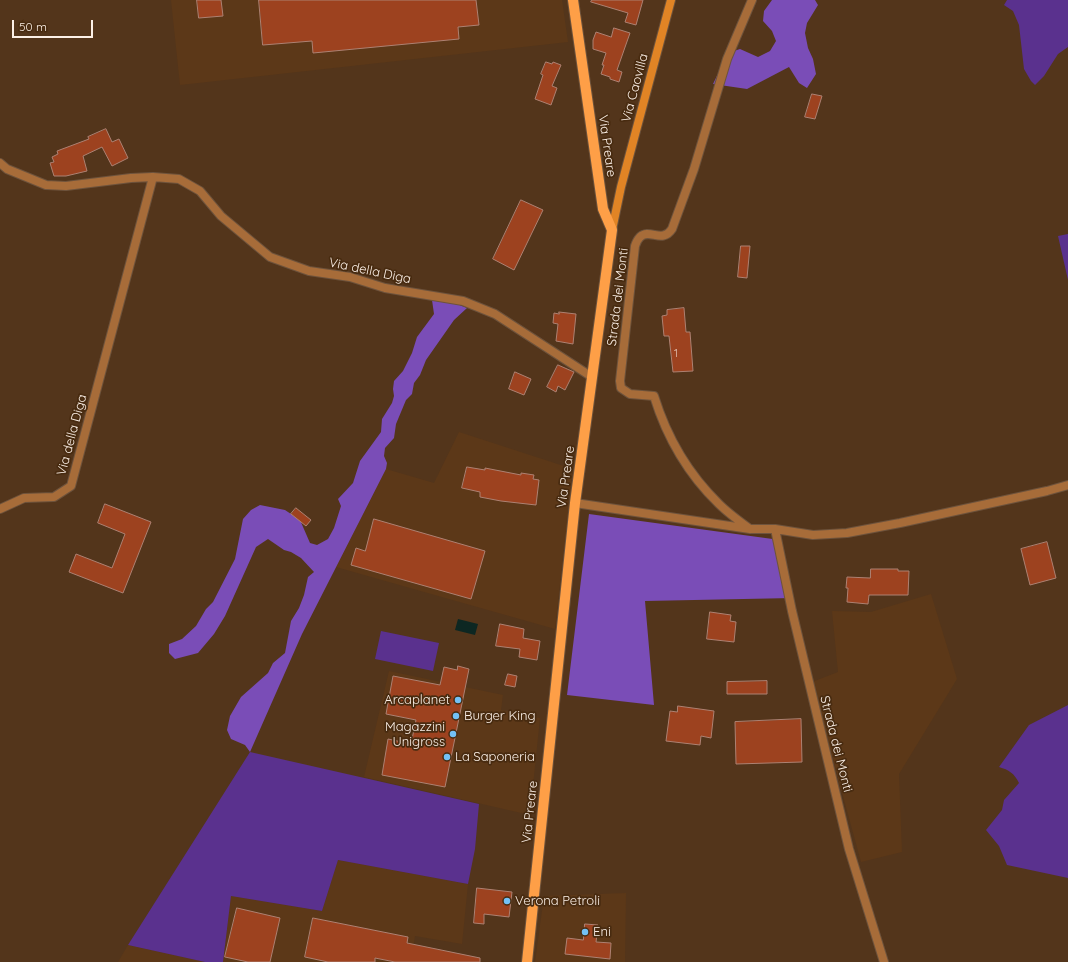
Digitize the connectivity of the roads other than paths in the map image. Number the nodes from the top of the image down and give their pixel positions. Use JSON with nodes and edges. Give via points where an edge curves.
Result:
{"nodes":[{"id":1,"x":573,"y":0,"type":"edge"},
{"id":2,"x":671,"y":0,"type":"edge"},
{"id":3,"x":752,"y":0,"type":"edge"},
{"id":4,"x":0,"y":163,"type":"edge"},
{"id":5,"x":153,"y":177,"type":"junction"},
{"id":6,"x":612,"y":230,"type":"junction"},
{"id":7,"x":592,"y":377,"type":"junction"},
{"id":8,"x":1068,"y":485,"type":"edge"},
{"id":9,"x":575,"y":503,"type":"junction"},
{"id":10,"x":0,"y":509,"type":"edge"},
{"id":11,"x":750,"y":529,"type":"junction"},
{"id":12,"x":775,"y":529,"type":"junction"},
{"id":13,"x":527,"y":962,"type":"edge"},
{"id":14,"x":884,"y":962,"type":"edge"}],
"edges":[{"from":1,"to":6,"type":"main road","name":"Via Preare","via":[[603,209]]},
{"from":2,"to":6,"type":"main road","name":"Via Caovilla"},
{"from":3,"to":11,"type":"street","name":"Strada dei Monti","via":[[727,58],[694,169],[672,229],[663,236],[646,234],[640,237],[635,246],[620,381],[621,388],[630,394],[654,396],[676,450],[695,478],[719,504]]},
{"from":4,"to":5,"type":"street","name":"Via della Diga","via":[[7,169],[46,185],[66,186]]},
{"from":5,"to":7,"type":"street","name":"Via della Diga","via":[[178,179],[200,191],[221,216],[270,257],[309,270],[350,277],[385,288],[463,301],[495,314]]},
{"from":5,"to":10,"type":"street","name":"Via della Diga","via":[[71,486],[54,497],[24,498]]},
{"from":6,"to":7,"type":"main road","name":"Via Preare"},
{"from":7,"to":9,"type":"main road","name":"Via Preare"},
{"from":8,"to":12,"type":"street","via":[[847,534],[813,535]]},
{"from":9,"to":11,"type":"street"},
{"from":9,"to":13,"type":"main road","name":"Via Preare"},
{"from":11,"to":12,"type":"street"},
{"from":12,"to":14,"type":"street","name":"Strada dei Monti","via":[[849,849]]}]}
